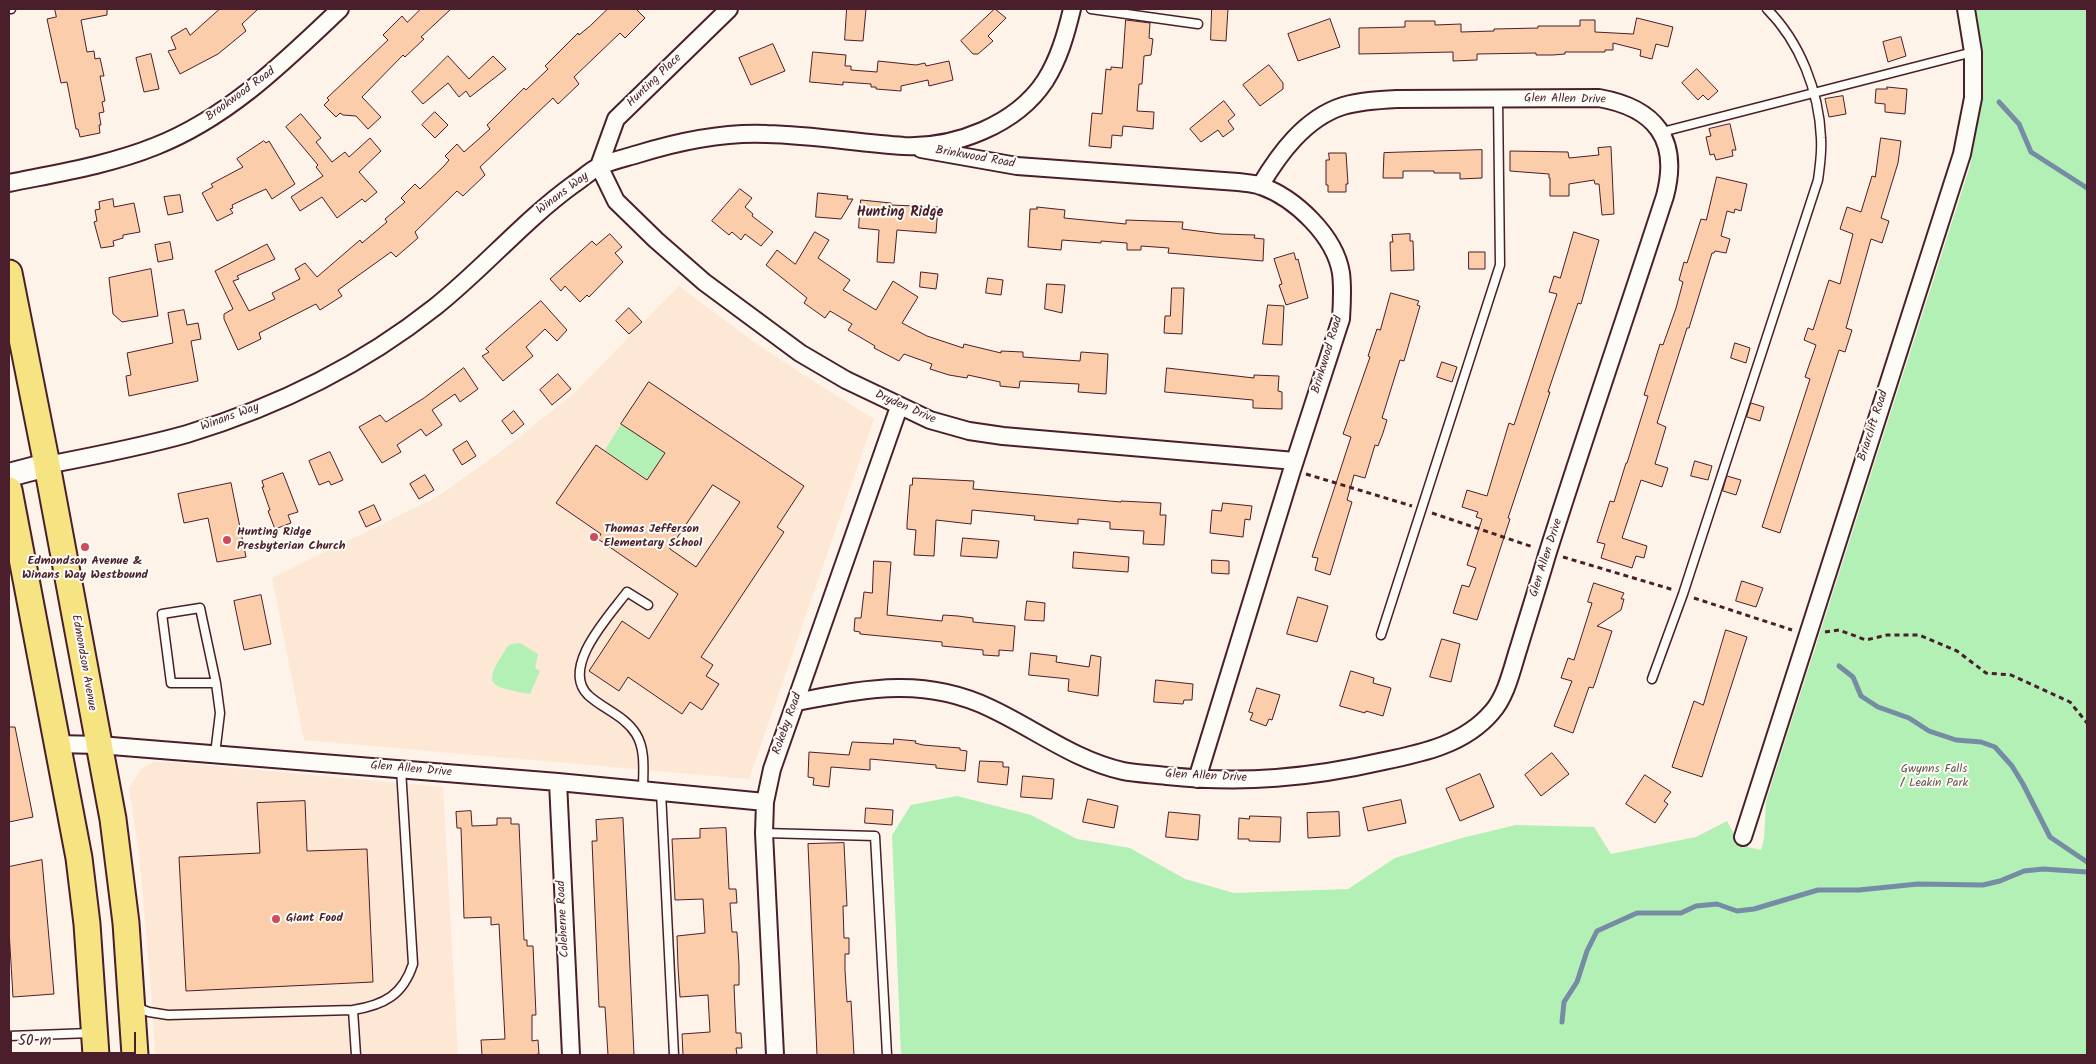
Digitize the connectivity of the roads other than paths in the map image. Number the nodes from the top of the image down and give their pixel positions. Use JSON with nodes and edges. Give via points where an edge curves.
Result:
{"nodes":[{"id":1,"x":340,"y":9,"type":"edge"},
{"id":2,"x":730,"y":9,"type":"edge"},
{"id":3,"x":1072,"y":9,"type":"edge"},
{"id":4,"x":1091,"y":9,"type":"edge"},
{"id":5,"x":1768,"y":9,"type":"edge"},
{"id":6,"x":1966,"y":9,"type":"edge"},
{"id":7,"x":1198,"y":24,"type":"dead end"},
{"id":8,"x":1973,"y":52,"type":"junction"},
{"id":9,"x":1813,"y":93,"type":"junction"},
{"id":10,"x":1498,"y":100,"type":"junction"},
{"id":11,"x":1662,"y":132,"type":"junction"},
{"id":12,"x":907,"y":146,"type":"junction"},
{"id":13,"x":599,"y":166,"type":"junction"},
{"id":14,"x":9,"y":183,"type":"edge"},
{"id":15,"x":1260,"y":186,"type":"junction"},
{"id":16,"x":9,"y":273,"type":"edge"},
{"id":17,"x":899,"y":407,"type":"junction"},
{"id":18,"x":1295,"y":461,"type":"junction"},
{"id":19,"x":47,"y":465,"type":"junction"},
{"id":20,"x":9,"y":475,"type":"edge"},
{"id":21,"x":9,"y":490,"type":"edge"},
{"id":22,"x":648,"y":605,"type":"dead end"},
{"id":23,"x":1381,"y":635,"type":"dead end"},
{"id":24,"x":1652,"y":678,"type":"dead end"},
{"id":25,"x":216,"y":683,"type":"junction"},
{"id":26,"x":796,"y":702,"type":"junction"},
{"id":27,"x":57,"y":744,"type":"junction"},
{"id":28,"x":99,"y":745,"type":"junction"},
{"id":29,"x":215,"y":754,"type":"junction"},
{"id":30,"x":402,"y":769,"type":"junction"},
{"id":31,"x":1197,"y":779,"type":"junction"},
{"id":32,"x":558,"y":782,"type":"junction"},
{"id":33,"x":643,"y":790,"type":"junction"},
{"id":34,"x":661,"y":792,"type":"junction"},
{"id":35,"x":765,"y":802,"type":"junction"},
{"id":36,"x":764,"y":833,"type":"junction"},
{"id":37,"x":1743,"y":837,"type":"dead end"},
{"id":38,"x":132,"y":1006,"type":"junction"},
{"id":39,"x":353,"y":1010,"type":"junction"},
{"id":40,"x":9,"y":1036,"type":"edge"},
{"id":41,"x":96,"y":1044,"type":"edge"},
{"id":42,"x":135,"y":1055,"type":"edge"},
{"id":43,"x":356,"y":1055,"type":"edge"},
{"id":44,"x":571,"y":1055,"type":"edge"},
{"id":45,"x":674,"y":1055,"type":"edge"},
{"id":46,"x":775,"y":1055,"type":"edge"},
{"id":47,"x":887,"y":1055,"type":"edge"}],
"edges":[{"from":1,"to":14,"type":"street","name":"Brookwood Road","via":[[249,92],[221,113],[186,132],[123,158]]},
{"from":2,"to":13,"type":"street","name":"Hunting Place","via":[[616,118]]},
{"from":3,"to":12,"type":"street","name":"Winans Way","via":[[1056,62],[1031,100],[1008,118],[978,133],[950,141]]},
{"from":4,"to":7,"type":"lane"},
{"from":5,"to":9,"type":"lane","via":[[1797,49]]},
{"from":6,"to":8,"type":"street","name":"Briarclift Road"},
{"from":8,"to":9,"type":"lane"},
{"from":8,"to":37,"type":"street","name":"Briarclift Road","via":[[1973,98],[1962,154],[1802,634]]},
{"from":9,"to":11,"type":"lane"},
{"from":9,"to":24,"type":"lane","via":[[1821,138],[1818,180],[1686,584]]},
{"from":10,"to":11,"type":"street","name":"Glen Allen Drive","via":[[1599,98],[1618,101],[1637,109]]},
{"from":10,"to":15,"type":"street","name":"Glen Allen Drive","via":[[1396,99],[1341,107],[1318,118],[1295,138],[1276,158]]},
{"from":10,"to":23,"type":"lane","via":[[1500,266]]},
{"from":11,"to":31,"type":"street","name":"Glen Allen Drive","via":[[1670,162],[1665,196],[1507,686],[1495,710],[1463,736],[1410,756],[1314,775]]},
{"from":12,"to":13,"type":"street","name":"Winans Way","via":[[763,133],[719,136],[677,144]]},
{"from":12,"to":15,"type":"street","name":"Brinkwood Road","via":[[1018,166]]},
{"from":13,"to":17,"type":"street","name":"Dryden Drive","via":[[616,201],[704,282],[800,353]]},
{"from":13,"to":19,"type":"street","name":"Winans Way","via":[[524,223],[436,306],[356,361],[309,387],[187,434]]},
{"from":15,"to":18,"type":"street","name":"Brinkwood Road","via":[[1302,210],[1319,227],[1341,271],[1341,319]]},
{"from":16,"to":19,"type":"main road","name":"Edmondson Avenue"},
{"from":17,"to":18,"type":"street","name":"Dryden Drive","via":[[969,431],[1003,436]]},
{"from":17,"to":26,"type":"street","name":"Rokeby Road"},
{"from":18,"to":31,"type":"street","name":"Brinkwood Road"},
{"from":19,"to":20,"type":"street"},
{"from":19,"to":28,"type":"main road","name":"Edmondson Avenue"},
{"from":21,"to":27,"type":"main road"},
{"from":22,"to":33,"type":"lane","via":[[627,592],[589,644],[580,671],[582,686],[588,694],[636,733],[642,748]]},
{"from":25,"to":25,"type":"lane","via":[[200,608],[162,614],[171,683]]},
{"from":25,"to":29,"type":"lane","via":[[220,713]]},
{"from":26,"to":31,"type":"street","name":"Glen Allen Drive","via":[[854,691],[925,688],[960,696],[990,708],[1097,763],[1124,771]]},
{"from":26,"to":35,"type":"street","name":"Rokeby Road","via":[[772,769]]},
{"from":27,"to":28,"type":"street","name":"Glen Allen Drive"},
{"from":27,"to":41,"type":"main road","via":[[80,858]]},
{"from":28,"to":29,"type":"street","name":"Glen Allen Drive"},
{"from":28,"to":38,"type":"main road","name":"Edmondson Avenue","via":[[120,868]]},
{"from":29,"to":30,"type":"street","name":"Glen Allen Drive"},
{"from":30,"to":32,"type":"street","name":"Glen Allen Drive"},
{"from":30,"to":39,"type":"lane","via":[[413,964],[410,976],[393,996],[382,1004]]},
{"from":32,"to":33,"type":"street","name":"Glen Allen Drive"},
{"from":32,"to":44,"type":"street","name":"Coleherne Road"},
{"from":33,"to":34,"type":"street","name":"Glen Allen Drive"},
{"from":34,"to":35,"type":"street","name":"Glen Allen Drive"},
{"from":34,"to":45,"type":"lane"},
{"from":35,"to":36,"type":"street","name":"Rokeby Road"},
{"from":36,"to":46,"type":"street","name":"Rokeby Road"},
{"from":36,"to":47,"type":"lane","via":[[875,836]]},
{"from":38,"to":39,"type":"lane","via":[[168,1015]]},
{"from":38,"to":42,"type":"main road","name":"Edmondson Avenue"},
{"from":39,"to":43,"type":"lane"},
{"from":40,"to":41,"type":"lane"}]}
